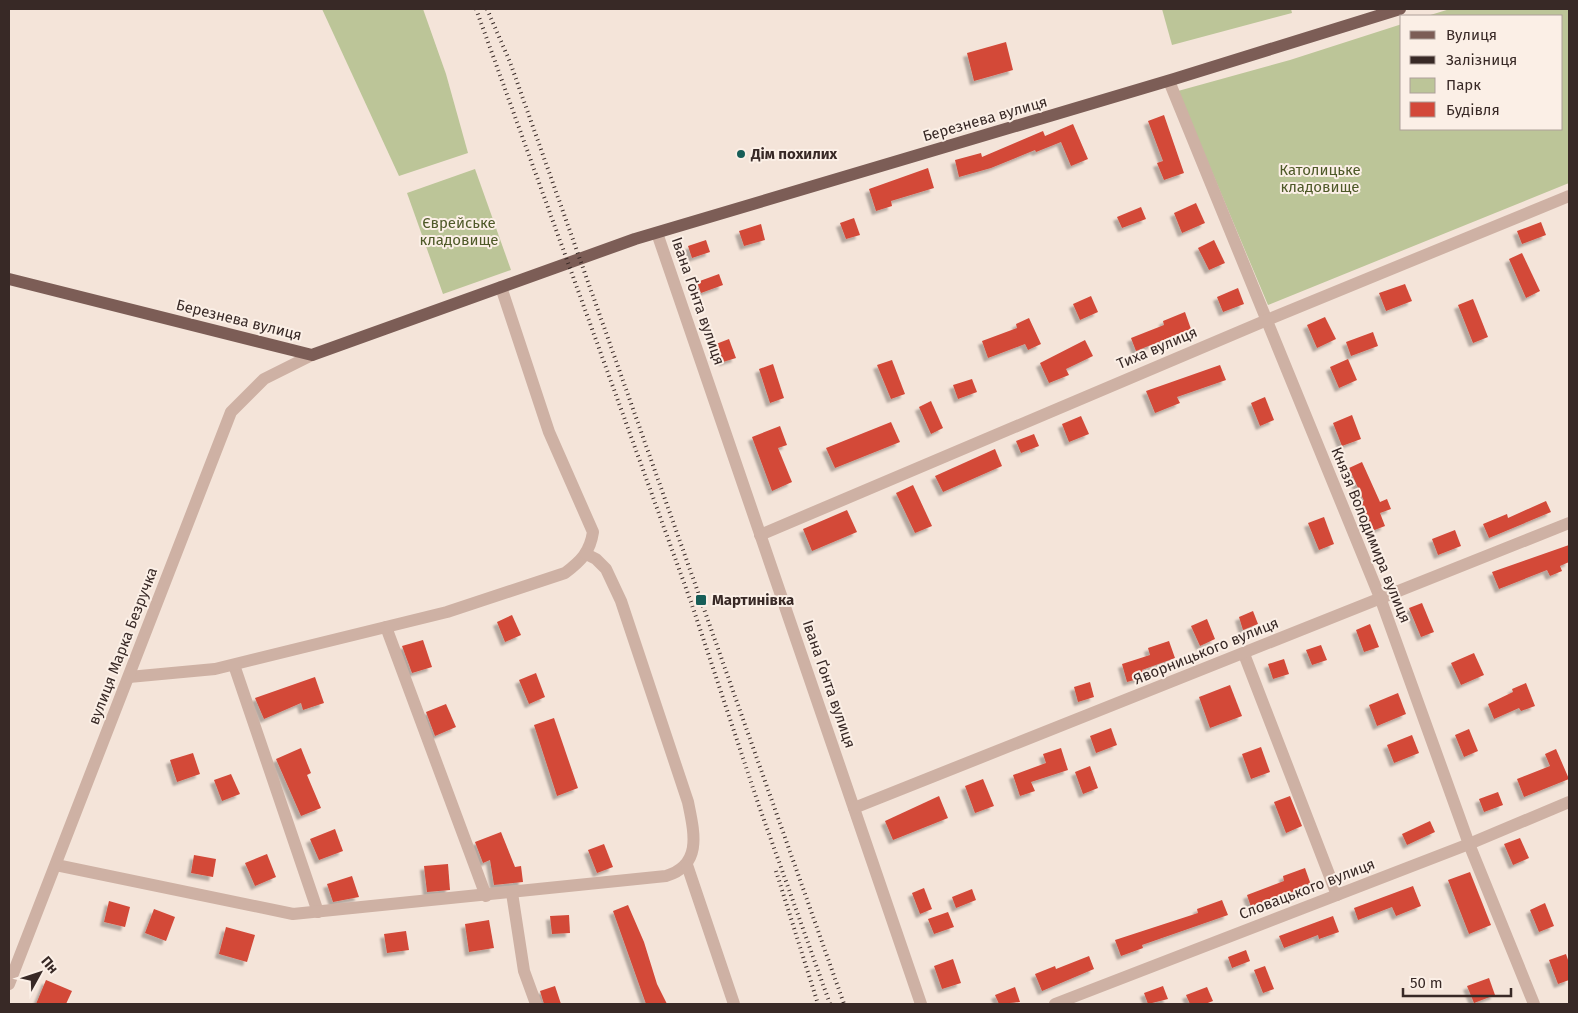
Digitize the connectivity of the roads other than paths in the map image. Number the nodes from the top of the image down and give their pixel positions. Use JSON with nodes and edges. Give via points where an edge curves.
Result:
{"nodes":[{"id":1,"x":1400,"y":9,"type":"edge"},
{"id":2,"x":1170,"y":81,"type":"junction"},
{"id":3,"x":1569,"y":196,"type":"edge"},
{"id":4,"x":657,"y":232,"type":"junction"},
{"id":5,"x":9,"y":280,"type":"edge"},
{"id":6,"x":501,"y":287,"type":"junction"},
{"id":7,"x":1267,"y":320,"type":"junction"},
{"id":8,"x":312,"y":355,"type":"junction"},
{"id":9,"x":1569,"y":523,"type":"edge"},
{"id":10,"x":760,"y":535,"type":"junction"},
{"id":11,"x":586,"y":554,"type":"junction"},
{"id":12,"x":1381,"y":600,"type":"junction"},
{"id":13,"x":386,"y":627,"type":"junction"},
{"id":14,"x":1244,"y":654,"type":"junction"},
{"id":15,"x":234,"y":664,"type":"junction"},
{"id":16,"x":129,"y":677,"type":"junction"},
{"id":17,"x":1569,"y":802,"type":"edge"},
{"id":18,"x":854,"y":808,"type":"junction"},
{"id":19,"x":1469,"y":844,"type":"junction"},
{"id":20,"x":56,"y":865,"type":"junction"},
{"id":21,"x":687,"y":865,"type":"junction"},
{"id":22,"x":512,"y":893,"type":"junction"},
{"id":23,"x":1337,"y":895,"type":"junction"},
{"id":24,"x":486,"y":896,"type":"junction"},
{"id":25,"x":318,"y":912,"type":"junction"},
{"id":26,"x":9,"y":984,"type":"edge"},
{"id":27,"x":536,"y":1004,"type":"edge"},
{"id":28,"x":734,"y":1004,"type":"edge"},
{"id":29,"x":921,"y":1004,"type":"edge"},
{"id":30,"x":1055,"y":1004,"type":"edge"},
{"id":31,"x":1534,"y":1004,"type":"edge"}],
"edges":[{"from":1,"to":2,"type":"main road","name":"Березнева вулиця"},
{"from":2,"to":4,"type":"main road","name":"Березнева вулиця"},
{"from":2,"to":7,"type":"street","name":"Князя Володимира вулиця"},
{"from":3,"to":7,"type":"street","name":"Тиха вулиця"},
{"from":4,"to":6,"type":"main road","name":"Березнева вулиця"},
{"from":4,"to":10,"type":"street","name":"Івана Ґонта вулиця"},
{"from":5,"to":8,"type":"main road","name":"Березнева вулиця"},
{"from":6,"to":8,"type":"main road","name":"Березнева вулиця"},
{"from":6,"to":11,"type":"street","via":[[549,432],[593,532]]},
{"from":7,"to":10,"type":"street","name":"Тиха вулиця"},
{"from":7,"to":12,"type":"street","name":"Князя Володимира вулиця"},
{"from":8,"to":16,"type":"street","name":"вулиця Марка Безручка","via":[[264,379],[231,412]]},
{"from":9,"to":12,"type":"street","name":"Яворницького вулиця"},
{"from":10,"to":18,"type":"street","name":"Івана Ґонта вулиця"},
{"from":11,"to":13,"type":"street","via":[[565,573],[447,612]]},
{"from":11,"to":21,"type":"street","via":[[606,569],[621,601],[675,759],[693,828],[692,854]]},
{"from":12,"to":14,"type":"street","name":"Яворницького вулиця"},
{"from":12,"to":19,"type":"street","name":"Князя Володимира вулиця"},
{"from":13,"to":15,"type":"street"},
{"from":13,"to":24,"type":"street"},
{"from":14,"to":18,"type":"street","name":"Яворницького вулиця"},
{"from":14,"to":23,"type":"street"},
{"from":15,"to":16,"type":"street","via":[[215,669]]},
{"from":15,"to":25,"type":"street"},
{"from":16,"to":20,"type":"street","name":"вулиця Марка Безручка"},
{"from":17,"to":19,"type":"street","name":"Словацького вулиця"},
{"from":18,"to":29,"type":"street","name":"Івана Ґонта вулиця"},
{"from":19,"to":23,"type":"street","name":"Словацького вулиця"},
{"from":19,"to":31,"type":"street","name":"Князя Володимира вулиця"},
{"from":20,"to":25,"type":"street","via":[[293,914]]},
{"from":20,"to":26,"type":"street","name":"вулиця Марка Безручка"},
{"from":21,"to":22,"type":"street","via":[[666,876]]},
{"from":21,"to":28,"type":"street"},
{"from":22,"to":24,"type":"street"},
{"from":22,"to":27,"type":"street","via":[[524,971]]},
{"from":23,"to":30,"type":"street","name":"Словацького вулиця"},
{"from":24,"to":25,"type":"street"}]}
